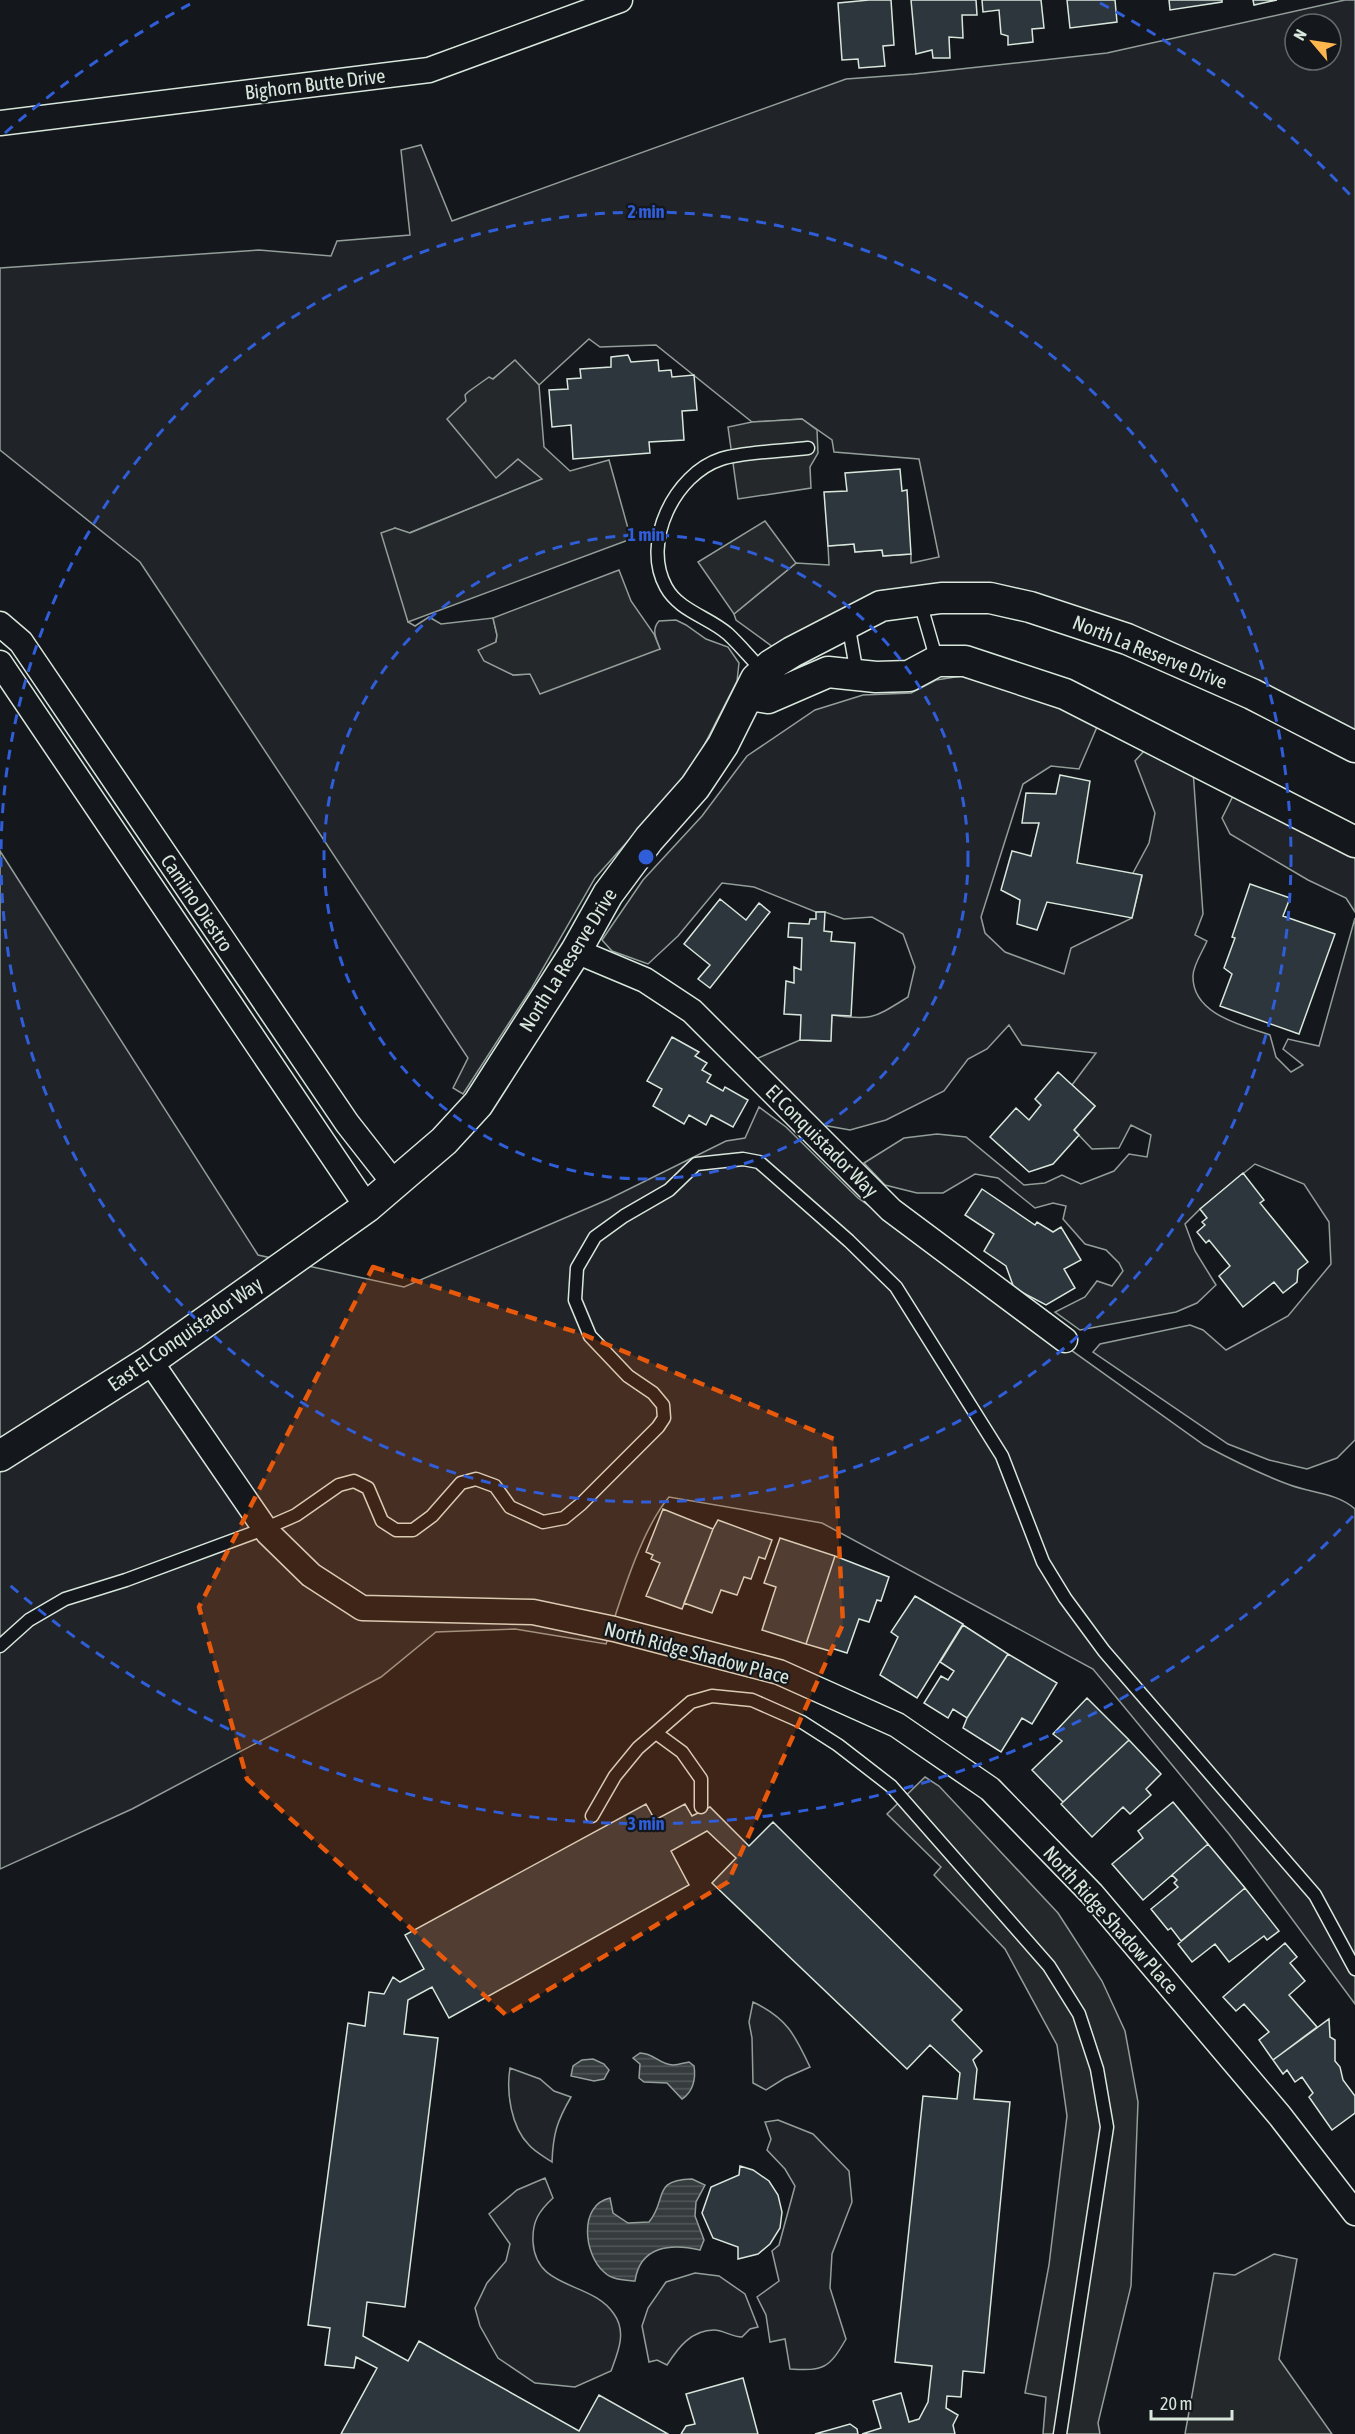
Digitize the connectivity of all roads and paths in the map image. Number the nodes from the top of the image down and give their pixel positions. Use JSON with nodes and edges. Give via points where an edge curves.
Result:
{"nodes":[{"id":1,"x":620,"y":0,"type":"edge"},
{"id":2,"x":0,"y":123,"type":"edge"},
{"id":3,"x":808,"y":448,"type":"dead end"},
{"id":4,"x":920,"y":601,"type":"junction"},
{"id":5,"x":848,"y":623,"type":"junction"},
{"id":6,"x":0,"y":624,"type":"edge"},
{"id":7,"x":937,"y":661,"type":"junction"},
{"id":8,"x":0,"y":663,"type":"edge"},
{"id":9,"x":857,"y":675,"type":"junction"},
{"id":10,"x":756,"y":683,"type":"junction"},
{"id":11,"x":1355,"y":747,"type":"edge"},
{"id":12,"x":1355,"y":842,"type":"edge"},
{"id":13,"x":576,"y":951,"type":"junction"},
{"id":14,"x":394,"y":1183,"type":"junction"},
{"id":15,"x":367,"y":1207,"type":"junction"},
{"id":16,"x":1065,"y":1340,"type":"dead end"},
{"id":17,"x":150,"y":1361,"type":"junction"},
{"id":18,"x":0,"y":1456,"type":"edge"},
{"id":19,"x":264,"y":1529,"type":"junction"},
{"id":20,"x":0,"y":1646,"type":"edge"},
{"id":21,"x":656,"y":1733,"type":"junction"},
{"id":22,"x":701,"y":1807,"type":"dead end"},
{"id":23,"x":592,"y":1816,"type":"dead end"},
{"id":24,"x":1355,"y":1969,"type":"edge"},
{"id":25,"x":1355,"y":2213,"type":"edge"},
{"id":26,"x":1060,"y":2434,"type":"edge"}],
"edges":[{"from":1,"to":2,"type":"street","name":"Bighorn Butte Drive","via":[[429,70]]},
{"from":3,"to":10,"type":"lane","via":[[723,458],[700,468],[672,502],[661,528],[658,556],[666,588],[678,602],[728,634]]},
{"from":4,"to":5,"type":"street","name":"North La Reserve Drive","via":[[881,606]]},
{"from":4,"to":7,"type":"lane"},
{"from":4,"to":11,"type":"street","name":"North La Reserve Drive","via":[[990,598],[1127,639],[1252,694]]},
{"from":5,"to":9,"type":"lane"},
{"from":5,"to":10,"type":"street","name":"North La Reserve Drive","via":[[792,652]]},
{"from":6,"to":14,"type":"street","name":"Camino Diestro","via":[[21,642],[334,1103]]},
{"from":7,"to":9,"type":"street","via":[[909,675]]},
{"from":7,"to":12,"type":"street","via":[[965,661],[1065,694]]},
{"from":8,"to":15,"type":"street","name":"Camino Diestro"},
{"from":9,"to":10,"type":"street","via":[[828,672],[768,698]]},
{"from":10,"to":13,"type":"street","name":"North La Reserve Drive","via":[[695,787],[608,894]]},
{"from":13,"to":14,"type":"street","name":"North La Reserve Drive","via":[[478,1104],[444,1141]]},
{"from":13,"to":16,"type":"street","name":"El Conquistador Way","via":[[645,980],[692,1011],[891,1210]]},
{"from":14,"to":15,"type":"street","name":"North La Reserve Drive"},
{"from":15,"to":17,"type":"street","name":"East El Conquistador Way"},
{"from":17,"to":18,"type":"street","name":"East El Conquistador Way"},
{"from":17,"to":19,"type":"street","name":"North Ridge Shadow Place"},
{"from":19,"to":20,"type":"lane","via":[[65,1599],[29,1620]]},
{"from":19,"to":24,"type":"lane","via":[[296,1515],[339,1485],[354,1481],[368,1488],[382,1521],[396,1530],[412,1530],[432,1516],[461,1483],[476,1479],[495,1486],[510,1507],[543,1522],[564,1518],[664,1418],[663,1405],[653,1393],[628,1376],[590,1336],[575,1300],[577,1268],[595,1237],[669,1190],[696,1164],[743,1159],[759,1162],[896,1287],[1002,1456],[1044,1562],[1065,1598],[1104,1651],[1315,1895]]},
{"from":19,"to":25,"type":"street","name":"North Ridge Shadow Place","via":[[311,1575],[362,1608],[533,1612],[614,1629],[779,1672],[897,1725],[990,1789],[1092,1894],[1280,2116]]},
{"from":21,"to":22,"type":"lane","via":[[682,1752],[701,1779]]},
{"from":21,"to":23,"type":"lane","via":[[615,1776]]},
{"from":21,"to":26,"type":"lane","via":[[690,1702],[712,1696],[752,1700],[802,1722],[838,1745],[891,1786],[918,1815],[1049,1966],[1079,2014],[1097,2069],[1107,2127]]}]}
